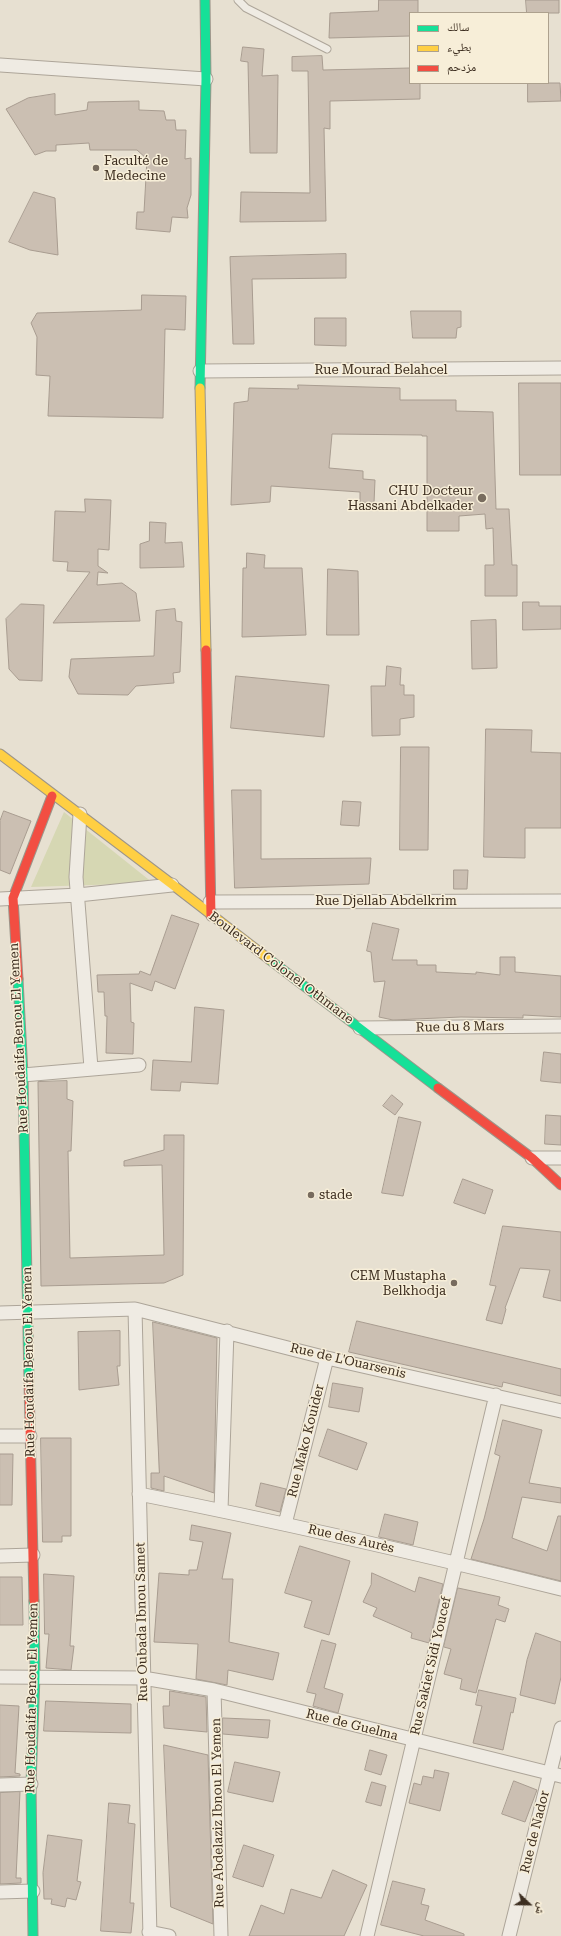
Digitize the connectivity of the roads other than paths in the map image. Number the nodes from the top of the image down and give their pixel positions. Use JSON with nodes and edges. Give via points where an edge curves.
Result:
{"nodes":[{"id":1,"x":205,"y":0,"type":"edge"},
{"id":2,"x":238,"y":0,"type":"edge"},
{"id":3,"x":327,"y":49,"type":"dead end"},
{"id":4,"x":0,"y":65,"type":"edge"},
{"id":5,"x":206,"y":79,"type":"junction"},
{"id":6,"x":561,"y":368,"type":"edge"},
{"id":7,"x":200,"y":371,"type":"junction"},
{"id":8,"x":0,"y":754,"type":"edge"},
{"id":9,"x":52,"y":796,"type":"junction"},
{"id":10,"x":80,"y":814,"type":"junction"},
{"id":11,"x":172,"y":884,"type":"junction"},
{"id":12,"x":78,"y":896,"type":"junction"},
{"id":13,"x":6,"y":899,"type":"edge"},
{"id":14,"x":561,"y":901,"type":"edge"},
{"id":15,"x":210,"y":902,"type":"junction"},
{"id":16,"x":211,"y":916,"type":"junction"},
{"id":17,"x":561,"y":1026,"type":"edge"},
{"id":18,"x":360,"y":1028,"type":"junction"},
{"id":19,"x":139,"y":1065,"type":"dead end"},
{"id":20,"x":91,"y":1068,"type":"junction"},
{"id":21,"x":23,"y":1074,"type":"junction"},
{"id":22,"x":532,"y":1158,"type":"junction"},
{"id":23,"x":561,"y":1158,"type":"edge"},
{"id":24,"x":561,"y":1185,"type":"edge"},
{"id":25,"x":135,"y":1309,"type":"junction"},
{"id":26,"x":0,"y":1313,"type":"edge"},
{"id":27,"x":28,"y":1313,"type":"junction"},
{"id":28,"x":227,"y":1331,"type":"junction"},
{"id":29,"x":327,"y":1358,"type":"junction"},
{"id":30,"x":496,"y":1395,"type":"junction"},
{"id":31,"x":561,"y":1411,"type":"edge"},
{"id":32,"x":0,"y":1436,"type":"edge"},
{"id":33,"x":30,"y":1436,"type":"junction"},
{"id":34,"x":139,"y":1494,"type":"junction"},
{"id":35,"x":221,"y":1510,"type":"junction"},
{"id":36,"x":285,"y":1524,"type":"junction"},
{"id":37,"x":33,"y":1555,"type":"junction"},
{"id":38,"x":0,"y":1556,"type":"edge"},
{"id":39,"x":455,"y":1563,"type":"junction"},
{"id":40,"x":561,"y":1590,"type":"edge"},
{"id":41,"x":35,"y":1676,"type":"junction"},
{"id":42,"x":0,"y":1677,"type":"edge"},
{"id":43,"x":143,"y":1678,"type":"junction"},
{"id":44,"x":214,"y":1690,"type":"junction"},
{"id":45,"x":561,"y":1728,"type":"edge"},
{"id":46,"x":413,"y":1740,"type":"junction"},
{"id":47,"x":555,"y":1775,"type":"edge"},
{"id":48,"x":31,"y":1784,"type":"junction"},
{"id":49,"x":0,"y":1785,"type":"edge"},
{"id":50,"x":33,"y":1891,"type":"junction"},
{"id":51,"x":0,"y":1892,"type":"edge"},
{"id":52,"x":150,"y":1934,"type":"edge"},
{"id":53,"x":33,"y":1936,"type":"edge"},
{"id":54,"x":169,"y":1936,"type":"edge"},
{"id":55,"x":221,"y":1936,"type":"edge"},
{"id":56,"x":367,"y":1936,"type":"edge"},
{"id":57,"x":509,"y":1936,"type":"edge"}],
"edges":[{"from":1,"to":5,"type":"street"},
{"from":2,"to":3,"type":"lane","via":[[246,8]]},
{"from":4,"to":5,"type":"street"},
{"from":5,"to":7,"type":"street"},
{"from":6,"to":7,"type":"street","name":"Rue Mourad Belahcel"},
{"from":7,"to":15,"type":"street"},
{"from":8,"to":9,"type":"street","name":"Boulevard Colonel Othmane"},
{"from":9,"to":10,"type":"street","name":"Boulevard Colonel Othmane"},
{"from":9,"to":13,"type":"street","name":"Rue Houdaifa Benou El Yemen"},
{"from":10,"to":11,"type":"street","name":"Boulevard Colonel Othmane"},
{"from":10,"to":12,"type":"street","via":[[76,877]]},
{"from":11,"to":12,"type":"street"},
{"from":11,"to":16,"type":"street","name":"Boulevard Colonel Othmane"},
{"from":12,"to":13,"type":"street"},
{"from":12,"to":20,"type":"street"},
{"from":13,"to":21,"type":"street","name":"Rue Houdaifa Benou El Yemen"},
{"from":14,"to":15,"type":"street","name":"Rue Djellab Abdelkrim"},
{"from":15,"to":16,"type":"street"},
{"from":16,"to":18,"type":"street","name":"Boulevard Colonel Othmane"},
{"from":17,"to":18,"type":"street","name":"Rue du 8 Mars"},
{"from":18,"to":22,"type":"street","name":"Boulevard Colonel Othmane"},
{"from":19,"to":20,"type":"street"},
{"from":20,"to":21,"type":"street"},
{"from":21,"to":27,"type":"street","name":"Rue Houdaifa Benou El Yemen"},
{"from":22,"to":23,"type":"street"},
{"from":22,"to":24,"type":"street","name":"Boulevard Colonel Othmane"},
{"from":25,"to":27,"type":"street","name":"Rue de L'Ouarsenis"},
{"from":25,"to":28,"type":"street","name":"Rue de L'Ouarsenis"},
{"from":25,"to":34,"type":"street","name":"Rue Oubada Ibnou Samet"},
{"from":26,"to":27,"type":"street","name":"Rue de L'Ouarsenis"},
{"from":27,"to":33,"type":"street","name":"Rue Houdaifa Benou El Yemen"},
{"from":28,"to":29,"type":"street","name":"Rue de L'Ouarsenis"},
{"from":28,"to":35,"type":"street"},
{"from":29,"to":30,"type":"street","name":"Rue de L'Ouarsenis"},
{"from":29,"to":36,"type":"street","name":"Rue Mako Kouider"},
{"from":30,"to":31,"type":"street","name":"Rue de L'Ouarsenis"},
{"from":30,"to":39,"type":"street","name":"Rue Sakiet Sidi Youcef"},
{"from":32,"to":33,"type":"street"},
{"from":33,"to":37,"type":"street","name":"Rue Houdaifa Benou El Yemen"},
{"from":34,"to":35,"type":"street","name":"Rue des Aurès"},
{"from":34,"to":43,"type":"street","name":"Rue Oubada Ibnou Samet"},
{"from":35,"to":36,"type":"street","name":"Rue des Aurès"},
{"from":36,"to":39,"type":"street","name":"Rue des Aurès"},
{"from":37,"to":38,"type":"street"},
{"from":37,"to":41,"type":"street","name":"Rue Houdaifa Benou El Yemen"},
{"from":39,"to":40,"type":"street","name":"Rue des Aurès"},
{"from":39,"to":46,"type":"street","name":"Rue Sakiet Sidi Youcef"},
{"from":41,"to":42,"type":"street","name":"Rue de Guelma"},
{"from":41,"to":43,"type":"street","name":"Rue de Guelma"},
{"from":41,"to":48,"type":"street","name":"Rue Houdaifa Benou El Yemen"},
{"from":43,"to":44,"type":"street","name":"Rue de Guelma"},
{"from":43,"to":52,"type":"street","name":"Rue Oubada Ibnou Samet"},
{"from":44,"to":46,"type":"street","name":"Rue de Guelma"},
{"from":44,"to":55,"type":"street","name":"Rue Abdelaziz Ibnou El Yemen"},
{"from":45,"to":47,"type":"street","name":"Rue de Nador"},
{"from":46,"to":47,"type":"street","name":"Rue de Guelma"},
{"from":46,"to":56,"type":"street","name":"Rue Sakiet Sidi Youcef"},
{"from":47,"to":57,"type":"street","name":"Rue de Nador"},
{"from":48,"to":49,"type":"street"},
{"from":48,"to":50,"type":"street","name":"Rue Houdaifa Benou El Yemen"},
{"from":50,"to":51,"type":"street"},
{"from":50,"to":53,"type":"street","name":"Rue Houdaifa Benou El Yemen"},
{"from":52,"to":54,"type":"street"}]}
